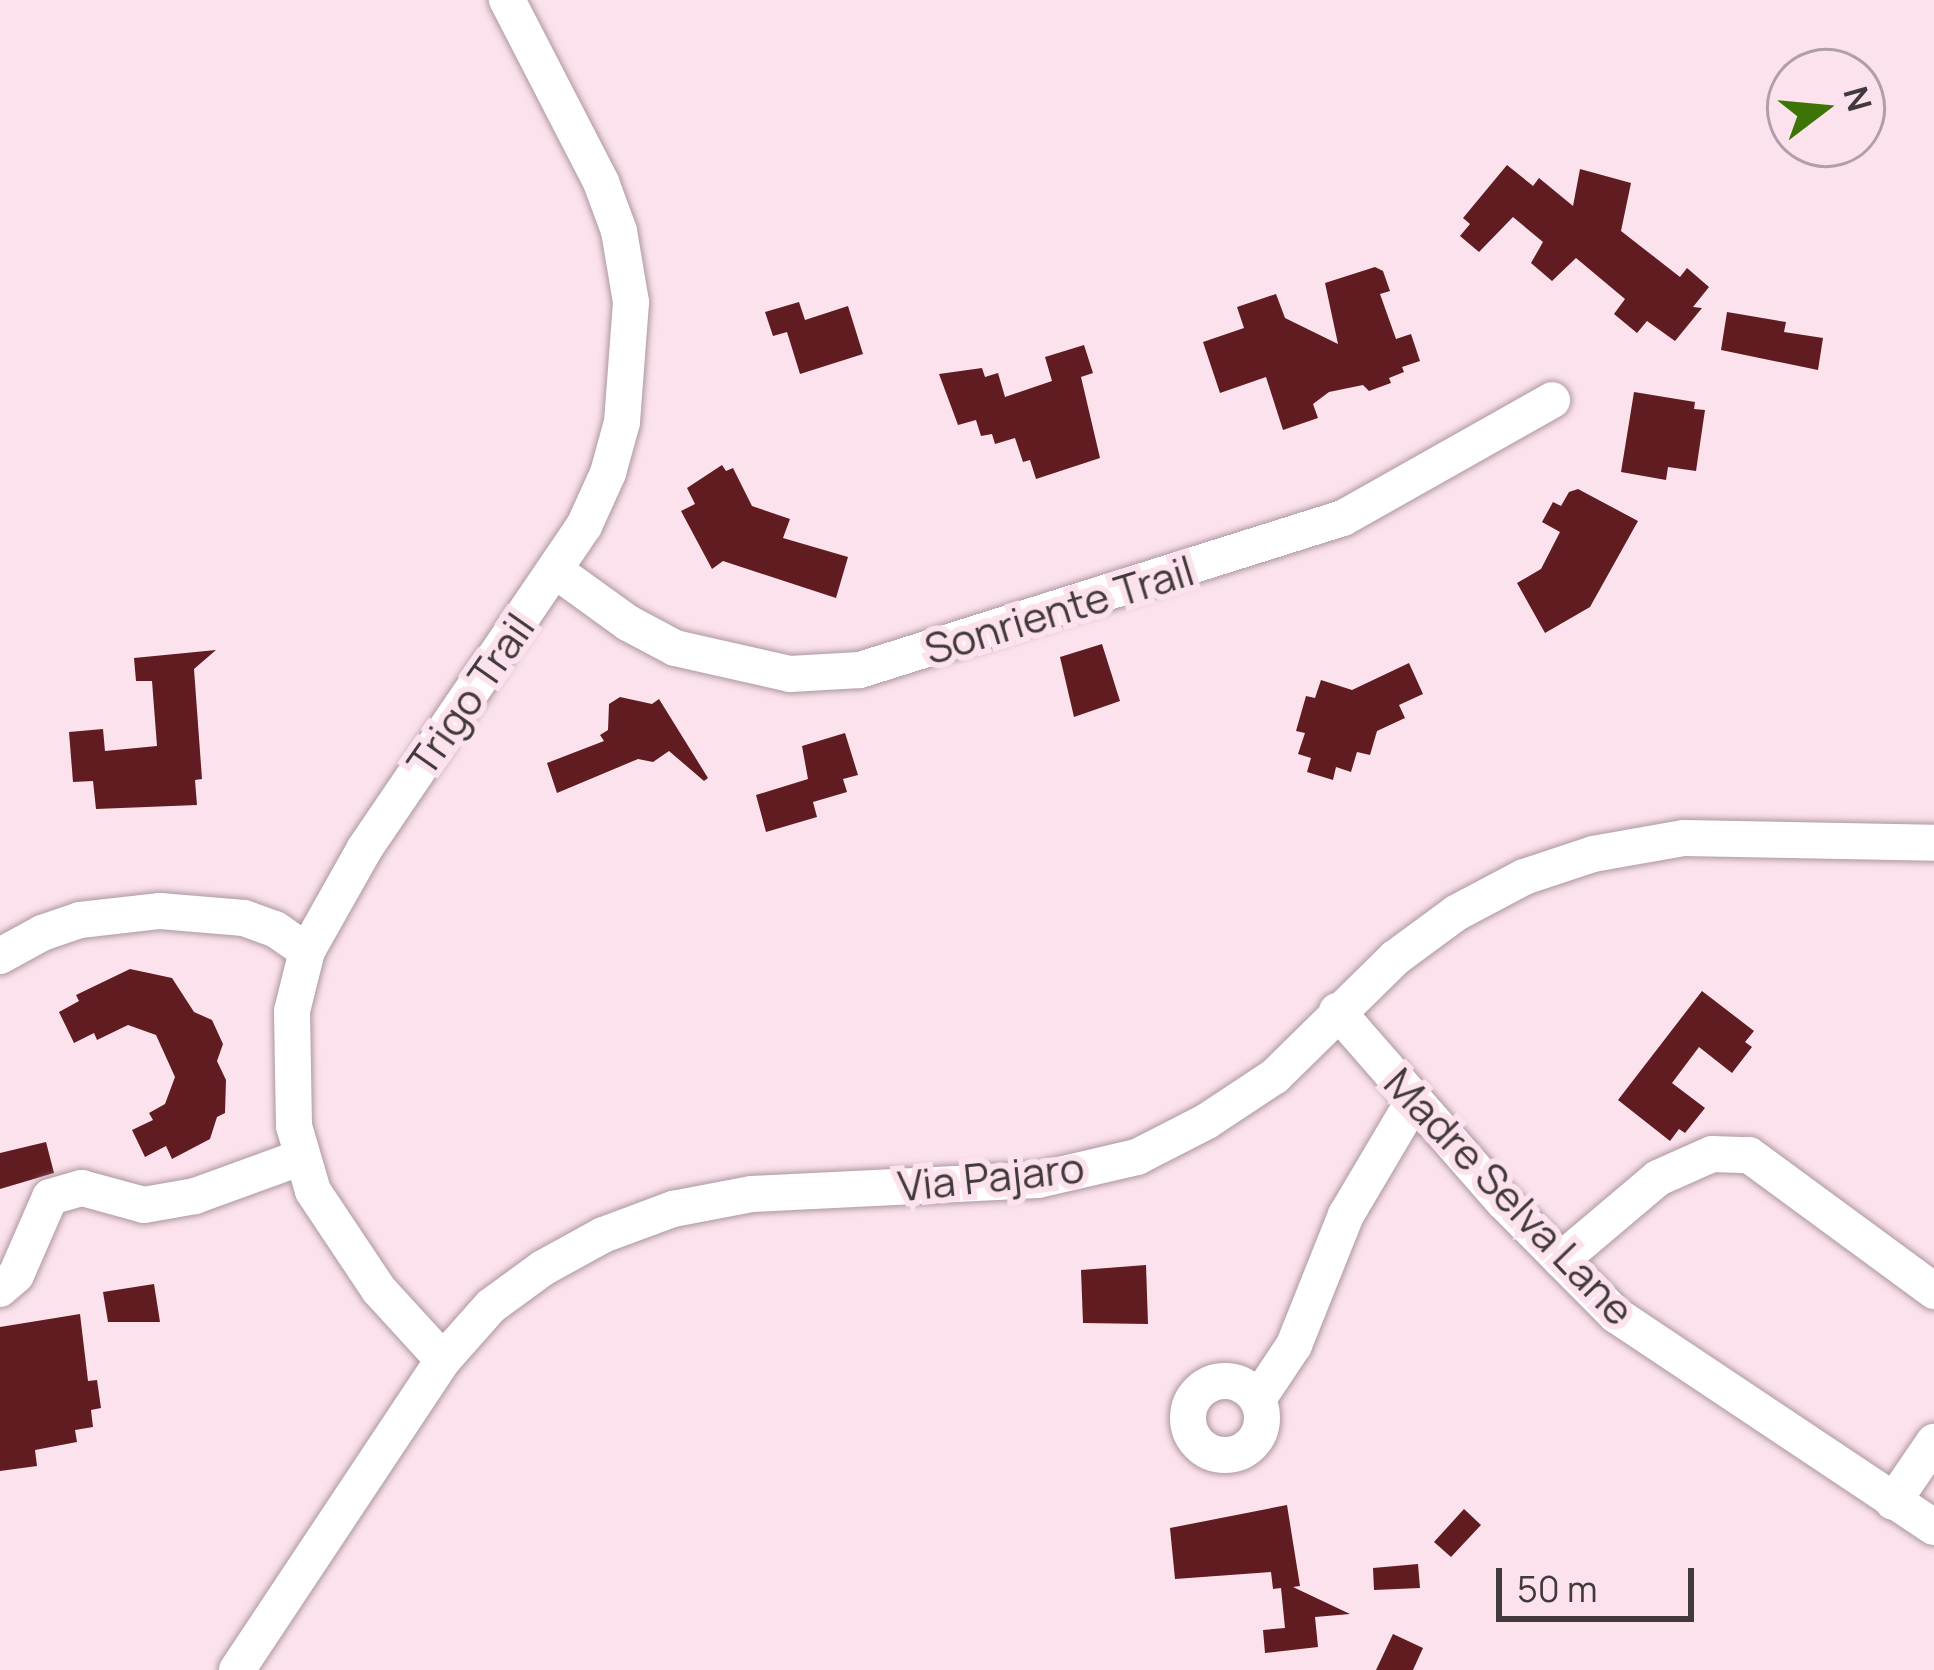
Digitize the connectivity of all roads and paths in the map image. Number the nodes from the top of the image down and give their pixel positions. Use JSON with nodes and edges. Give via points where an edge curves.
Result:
{"nodes":[{"id":1,"x":507,"y":0,"type":"edge"},
{"id":2,"x":1552,"y":400,"type":"dead end"},
{"id":3,"x":556,"y":571,"type":"junction"},
{"id":4,"x":1934,"y":843,"type":"edge"},
{"id":5,"x":307,"y":951,"type":"junction"},
{"id":6,"x":0,"y":956,"type":"edge"},
{"id":7,"x":1337,"y":1011,"type":"junction"},
{"id":8,"x":1414,"y":1100,"type":"junction"},
{"id":9,"x":302,"y":1157,"type":"junction"},
{"id":10,"x":1561,"y":1260,"type":"junction"},
{"id":11,"x":0,"y":1289,"type":"edge"},
{"id":12,"x":1934,"y":1291,"type":"edge"},
{"id":13,"x":443,"y":1360,"type":"junction"},
{"id":14,"x":1258,"y":1399,"type":"dead end"},
{"id":15,"x":1934,"y":1442,"type":"edge"},
{"id":16,"x":1893,"y":1502,"type":"junction"},
{"id":17,"x":1934,"y":1527,"type":"edge"},
{"id":18,"x":236,"y":1670,"type":"edge"}],
"edges":[{"from":1,"to":3,"type":"street","name":"Trigo Trail","via":[[601,182],[631,302],[613,456]]},
{"from":2,"to":3,"type":"street","name":"Sonriente Trail","via":[[1343,518],[860,670],[790,674],[675,648]]},
{"from":3,"to":5,"type":"street","name":"Trigo Trail","via":[[364,848]]},
{"from":4,"to":7,"type":"street","name":"Via Pajaro","via":[[1684,838],[1592,854],[1456,913]]},
{"from":5,"to":6,"type":"street","via":[[244,919],[160,910],[80,920]]},
{"from":5,"to":9,"type":"street","name":"Trigo Trail","via":[[291,1045]]},
{"from":7,"to":8,"type":"street","name":"Madre Selva Lane"},
{"from":7,"to":13,"type":"street","name":"Via Pajaro","via":[[1275,1076],[1137,1157],[1038,1180],[752,1193],[673,1209],[543,1268],[491,1306]]},
{"from":8,"to":10,"type":"street","name":"Madre Selva Lane"},
{"from":8,"to":14,"type":"street","via":[[1346,1215],[1294,1345]]},
{"from":9,"to":11,"type":"street","via":[[195,1196],[144,1205],[82,1188],[50,1197],[16,1275]]},
{"from":9,"to":13,"type":"street","name":"Trigo Trail","via":[[339,1236]]},
{"from":10,"to":12,"type":"street","via":[[1658,1178],[1712,1154],[1749,1154]]},
{"from":10,"to":16,"type":"street","name":"Madre Selva Lane","via":[[1616,1315]]},
{"from":13,"to":18,"type":"street","name":"Via Pajaro"},
{"from":15,"to":16,"type":"street"},
{"from":16,"to":17,"type":"street","name":"Madre Selva Lane"}]}
